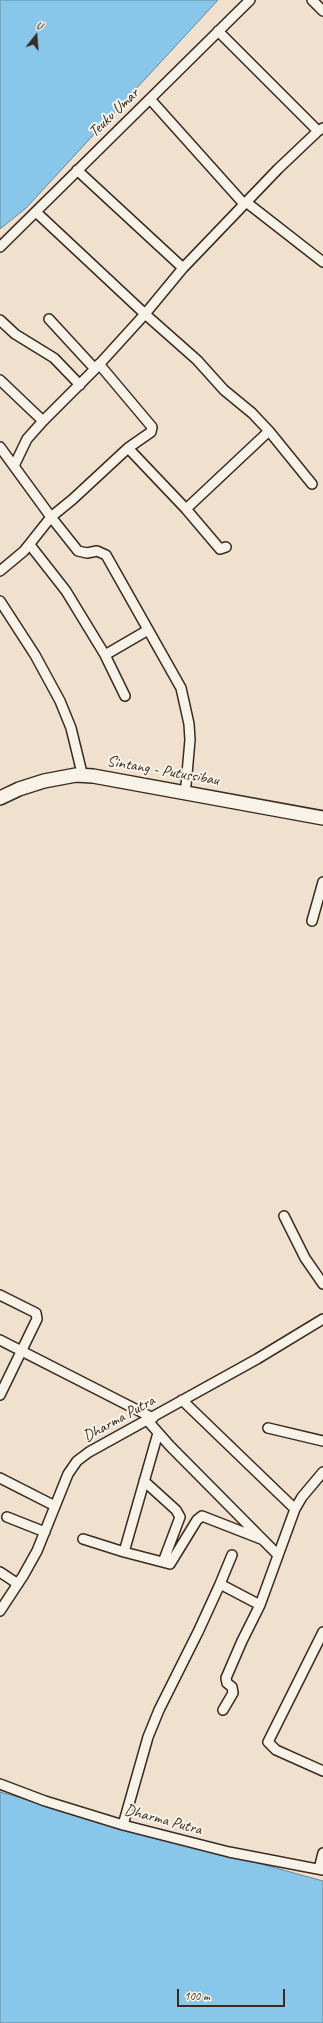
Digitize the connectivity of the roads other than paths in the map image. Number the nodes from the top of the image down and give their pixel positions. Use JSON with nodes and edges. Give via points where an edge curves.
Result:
{"nodes":[{"id":1,"x":250,"y":0,"type":"edge"},
{"id":2,"x":312,"y":0,"type":"edge"},
{"id":3,"x":323,"y":11,"type":"edge"},
{"id":4,"x":218,"y":31,"type":"junction"},
{"id":5,"x":150,"y":99,"type":"junction"},
{"id":6,"x":320,"y":129,"type":"edge"},
{"id":7,"x":77,"y":170,"type":"junction"},
{"id":8,"x":245,"y":203,"type":"junction"},
{"id":9,"x":36,"y":212,"type":"junction"},
{"id":10,"x":0,"y":247,"type":"edge"},
{"id":11,"x":323,"y":262,"type":"edge"},
{"id":12,"x":183,"y":268,"type":"junction"},
{"id":13,"x":145,"y":314,"type":"junction"},
{"id":14,"x":49,"y":319,"type":"dead end"},
{"id":15,"x":0,"y":320,"type":"edge"},
{"id":16,"x":97,"y":367,"type":"junction"},
{"id":17,"x":0,"y":380,"type":"edge"},
{"id":18,"x":80,"y":384,"type":"junction"},
{"id":19,"x":43,"y":421,"type":"junction"},
{"id":20,"x":269,"y":431,"type":"junction"},
{"id":21,"x":0,"y":447,"type":"edge"},
{"id":22,"x":128,"y":448,"type":"junction"},
{"id":23,"x":14,"y":466,"type":"junction"},
{"id":24,"x":312,"y":484,"type":"dead end"},
{"id":25,"x":186,"y":509,"type":"junction"},
{"id":26,"x":51,"y":517,"type":"junction"},
{"id":27,"x":30,"y":545,"type":"junction"},
{"id":28,"x":226,"y":547,"type":"dead end"},
{"id":29,"x":0,"y":571,"type":"edge"},
{"id":30,"x":0,"y":601,"type":"edge"},
{"id":31,"x":148,"y":630,"type":"junction"},
{"id":32,"x":105,"y":656,"type":"junction"},
{"id":33,"x":125,"y":696,"type":"dead end"},
{"id":34,"x":81,"y":769,"type":"junction"},
{"id":35,"x":186,"y":785,"type":"junction"},
{"id":36,"x":0,"y":791,"type":"edge"},
{"id":37,"x":230,"y":797,"type":"junction"},
{"id":38,"x":0,"y":798,"type":"edge"},
{"id":39,"x":323,"y":810,"type":"edge"},
{"id":40,"x":323,"y":818,"type":"edge"},
{"id":41,"x":323,"y":882,"type":"edge"},
{"id":42,"x":312,"y":921,"type":"dead end"},
{"id":43,"x":284,"y":1216,"type":"dead end"},
{"id":44,"x":323,"y":1284,"type":"edge"},
{"id":45,"x":0,"y":1295,"type":"edge"},
{"id":46,"x":323,"y":1319,"type":"edge"},
{"id":47,"x":0,"y":1340,"type":"edge"},
{"id":48,"x":21,"y":1351,"type":"junction"},
{"id":49,"x":1,"y":1390,"type":"edge"},
{"id":50,"x":182,"y":1400,"type":"junction"},
{"id":51,"x":150,"y":1419,"type":"junction"},
{"id":52,"x":268,"y":1428,"type":"dead end"},
{"id":53,"x":158,"y":1433,"type":"junction"},
{"id":54,"x":323,"y":1441,"type":"edge"},
{"id":55,"x":323,"y":1472,"type":"edge"},
{"id":56,"x":0,"y":1478,"type":"edge"},
{"id":57,"x":144,"y":1481,"type":"junction"},
{"id":58,"x":55,"y":1506,"type":"junction"},
{"id":59,"x":294,"y":1509,"type":"junction"},
{"id":60,"x":7,"y":1517,"type":"dead end"},
{"id":61,"x":45,"y":1532,"type":"junction"},
{"id":62,"x":82,"y":1539,"type":"dead end"},
{"id":63,"x":264,"y":1540,"type":"junction"},
{"id":64,"x":124,"y":1552,"type":"junction"},
{"id":65,"x":232,"y":1554,"type":"dead end"},
{"id":66,"x":278,"y":1555,"type":"junction"},
{"id":67,"x":163,"y":1562,"type":"junction"},
{"id":68,"x":0,"y":1572,"type":"edge"},
{"id":69,"x":18,"y":1584,"type":"junction"},
{"id":70,"x":220,"y":1584,"type":"junction"},
{"id":71,"x":260,"y":1605,"type":"junction"},
{"id":72,"x":0,"y":1611,"type":"edge"},
{"id":73,"x":323,"y":1632,"type":"edge"},
{"id":74,"x":319,"y":1650,"type":"edge"},
{"id":75,"x":224,"y":1710,"type":"dead end"},
{"id":76,"x":323,"y":1771,"type":"edge"},
{"id":77,"x":0,"y":1784,"type":"edge"},
{"id":78,"x":123,"y":1825,"type":"junction"},
{"id":79,"x":323,"y":1853,"type":"edge"},
{"id":80,"x":321,"y":1870,"type":"edge"}],
"edges":[{"from":1,"to":4,"type":"street","name":"Teuku Umar"},
{"from":2,"to":3,"type":"street"},
{"from":4,"to":5,"type":"street","name":"Teuku Umar"},
{"from":4,"to":6,"type":"street"},
{"from":5,"to":7,"type":"street","name":"Teuku Umar"},
{"from":5,"to":8,"type":"street"},
{"from":6,"to":8,"type":"street"},
{"from":7,"to":9,"type":"street","name":"Teuku Umar"},
{"from":7,"to":12,"type":"street"},
{"from":8,"to":11,"type":"street"},
{"from":8,"to":12,"type":"street"},
{"from":9,"to":10,"type":"street","name":"Teuku Umar"},
{"from":9,"to":13,"type":"street"},
{"from":12,"to":13,"type":"street"},
{"from":13,"to":16,"type":"street"},
{"from":13,"to":20,"type":"street","via":[[197,360],[224,390]]},
{"from":14,"to":16,"type":"street"},
{"from":15,"to":18,"type":"street","via":[[15,334],[54,358]]},
{"from":16,"to":18,"type":"street"},
{"from":16,"to":22,"type":"street","via":[[153,429]]},
{"from":17,"to":19,"type":"street"},
{"from":18,"to":19,"type":"street"},
{"from":19,"to":23,"type":"street","via":[[28,439]]},
{"from":20,"to":24,"type":"street"},
{"from":20,"to":25,"type":"street"},
{"from":21,"to":23,"type":"street"},
{"from":22,"to":25,"type":"street"},
{"from":22,"to":26,"type":"street"},
{"from":23,"to":26,"type":"street"},
{"from":25,"to":28,"type":"street","via":[[220,549]]},
{"from":26,"to":27,"type":"street"},
{"from":26,"to":31,"type":"street","via":[[78,551],[97,551],[106,555]]},
{"from":27,"to":29,"type":"street"},
{"from":27,"to":32,"type":"street","via":[[66,591]]},
{"from":30,"to":34,"type":"street","via":[[35,655],[60,701],[71,728]]},
{"from":31,"to":32,"type":"street"},
{"from":31,"to":35,"type":"street","via":[[181,688],[186,706],[190,740]]},
{"from":32,"to":33,"type":"street"},
{"from":34,"to":35,"type":"highway","name":"Sintang - Putussibau"},
{"from":34,"to":36,"type":"highway","name":"Sintang - Putussibau","via":[[46,774]]},
{"from":35,"to":37,"type":"highway","name":"Sintang - Putussibau"},
{"from":37,"to":38,"type":"highway","name":"Sintang - Putussibau","via":[[84,775],[44,781]]},
{"from":37,"to":39,"type":"highway","name":"Sintang - Putussibau"},
{"from":37,"to":40,"type":"highway","name":"Sintang - Putussibau"},
{"from":41,"to":42,"type":"street"},
{"from":43,"to":44,"type":"street","via":[[304,1258]]},
{"from":45,"to":48,"type":"street","via":[[37,1316]]},
{"from":46,"to":50,"type":"street","name":"Dharma Putra"},
{"from":47,"to":48,"type":"street"},
{"from":48,"to":49,"type":"street"},
{"from":48,"to":51,"type":"street"},
{"from":50,"to":51,"type":"street","name":"Dharma Putra"},
{"from":50,"to":59,"type":"street"},
{"from":51,"to":53,"type":"street"},
{"from":51,"to":58,"type":"street","name":"Dharma Putra","via":[[77,1461],[68,1474]]},
{"from":52,"to":54,"type":"street"},
{"from":53,"to":57,"type":"street"},
{"from":53,"to":63,"type":"street"},
{"from":55,"to":59,"type":"street"},
{"from":56,"to":58,"type":"street"},
{"from":57,"to":64,"type":"street"},
{"from":57,"to":67,"type":"street","via":[[176,1510],[180,1517]]},
{"from":58,"to":61,"type":"street","name":"Dharma Putra"},
{"from":59,"to":66,"type":"street"},
{"from":60,"to":61,"type":"street"},
{"from":61,"to":69,"type":"street","name":"Dharma Putra"},
{"from":62,"to":64,"type":"street"},
{"from":63,"to":66,"type":"street"},
{"from":63,"to":67,"type":"street","via":[[202,1516],[197,1520],[172,1562]]},
{"from":64,"to":67,"type":"street"},
{"from":65,"to":70,"type":"street"},
{"from":66,"to":71,"type":"street"},
{"from":68,"to":69,"type":"street"},
{"from":69,"to":72,"type":"street","name":"Dharma Putra"},
{"from":70,"to":71,"type":"street"},
{"from":70,"to":78,"type":"street","via":[[148,1737]]},
{"from":71,"to":75,"type":"street","via":[[226,1678],[233,1693]]},
{"from":73,"to":74,"type":"street"},
{"from":74,"to":76,"type":"street","via":[[268,1742],[276,1750]]},
{"from":77,"to":78,"type":"street","name":"Dharma Putra"},
{"from":78,"to":80,"type":"street","name":"Dharma Putra","via":[[229,1852]]},
{"from":79,"to":80,"type":"street"}]}
